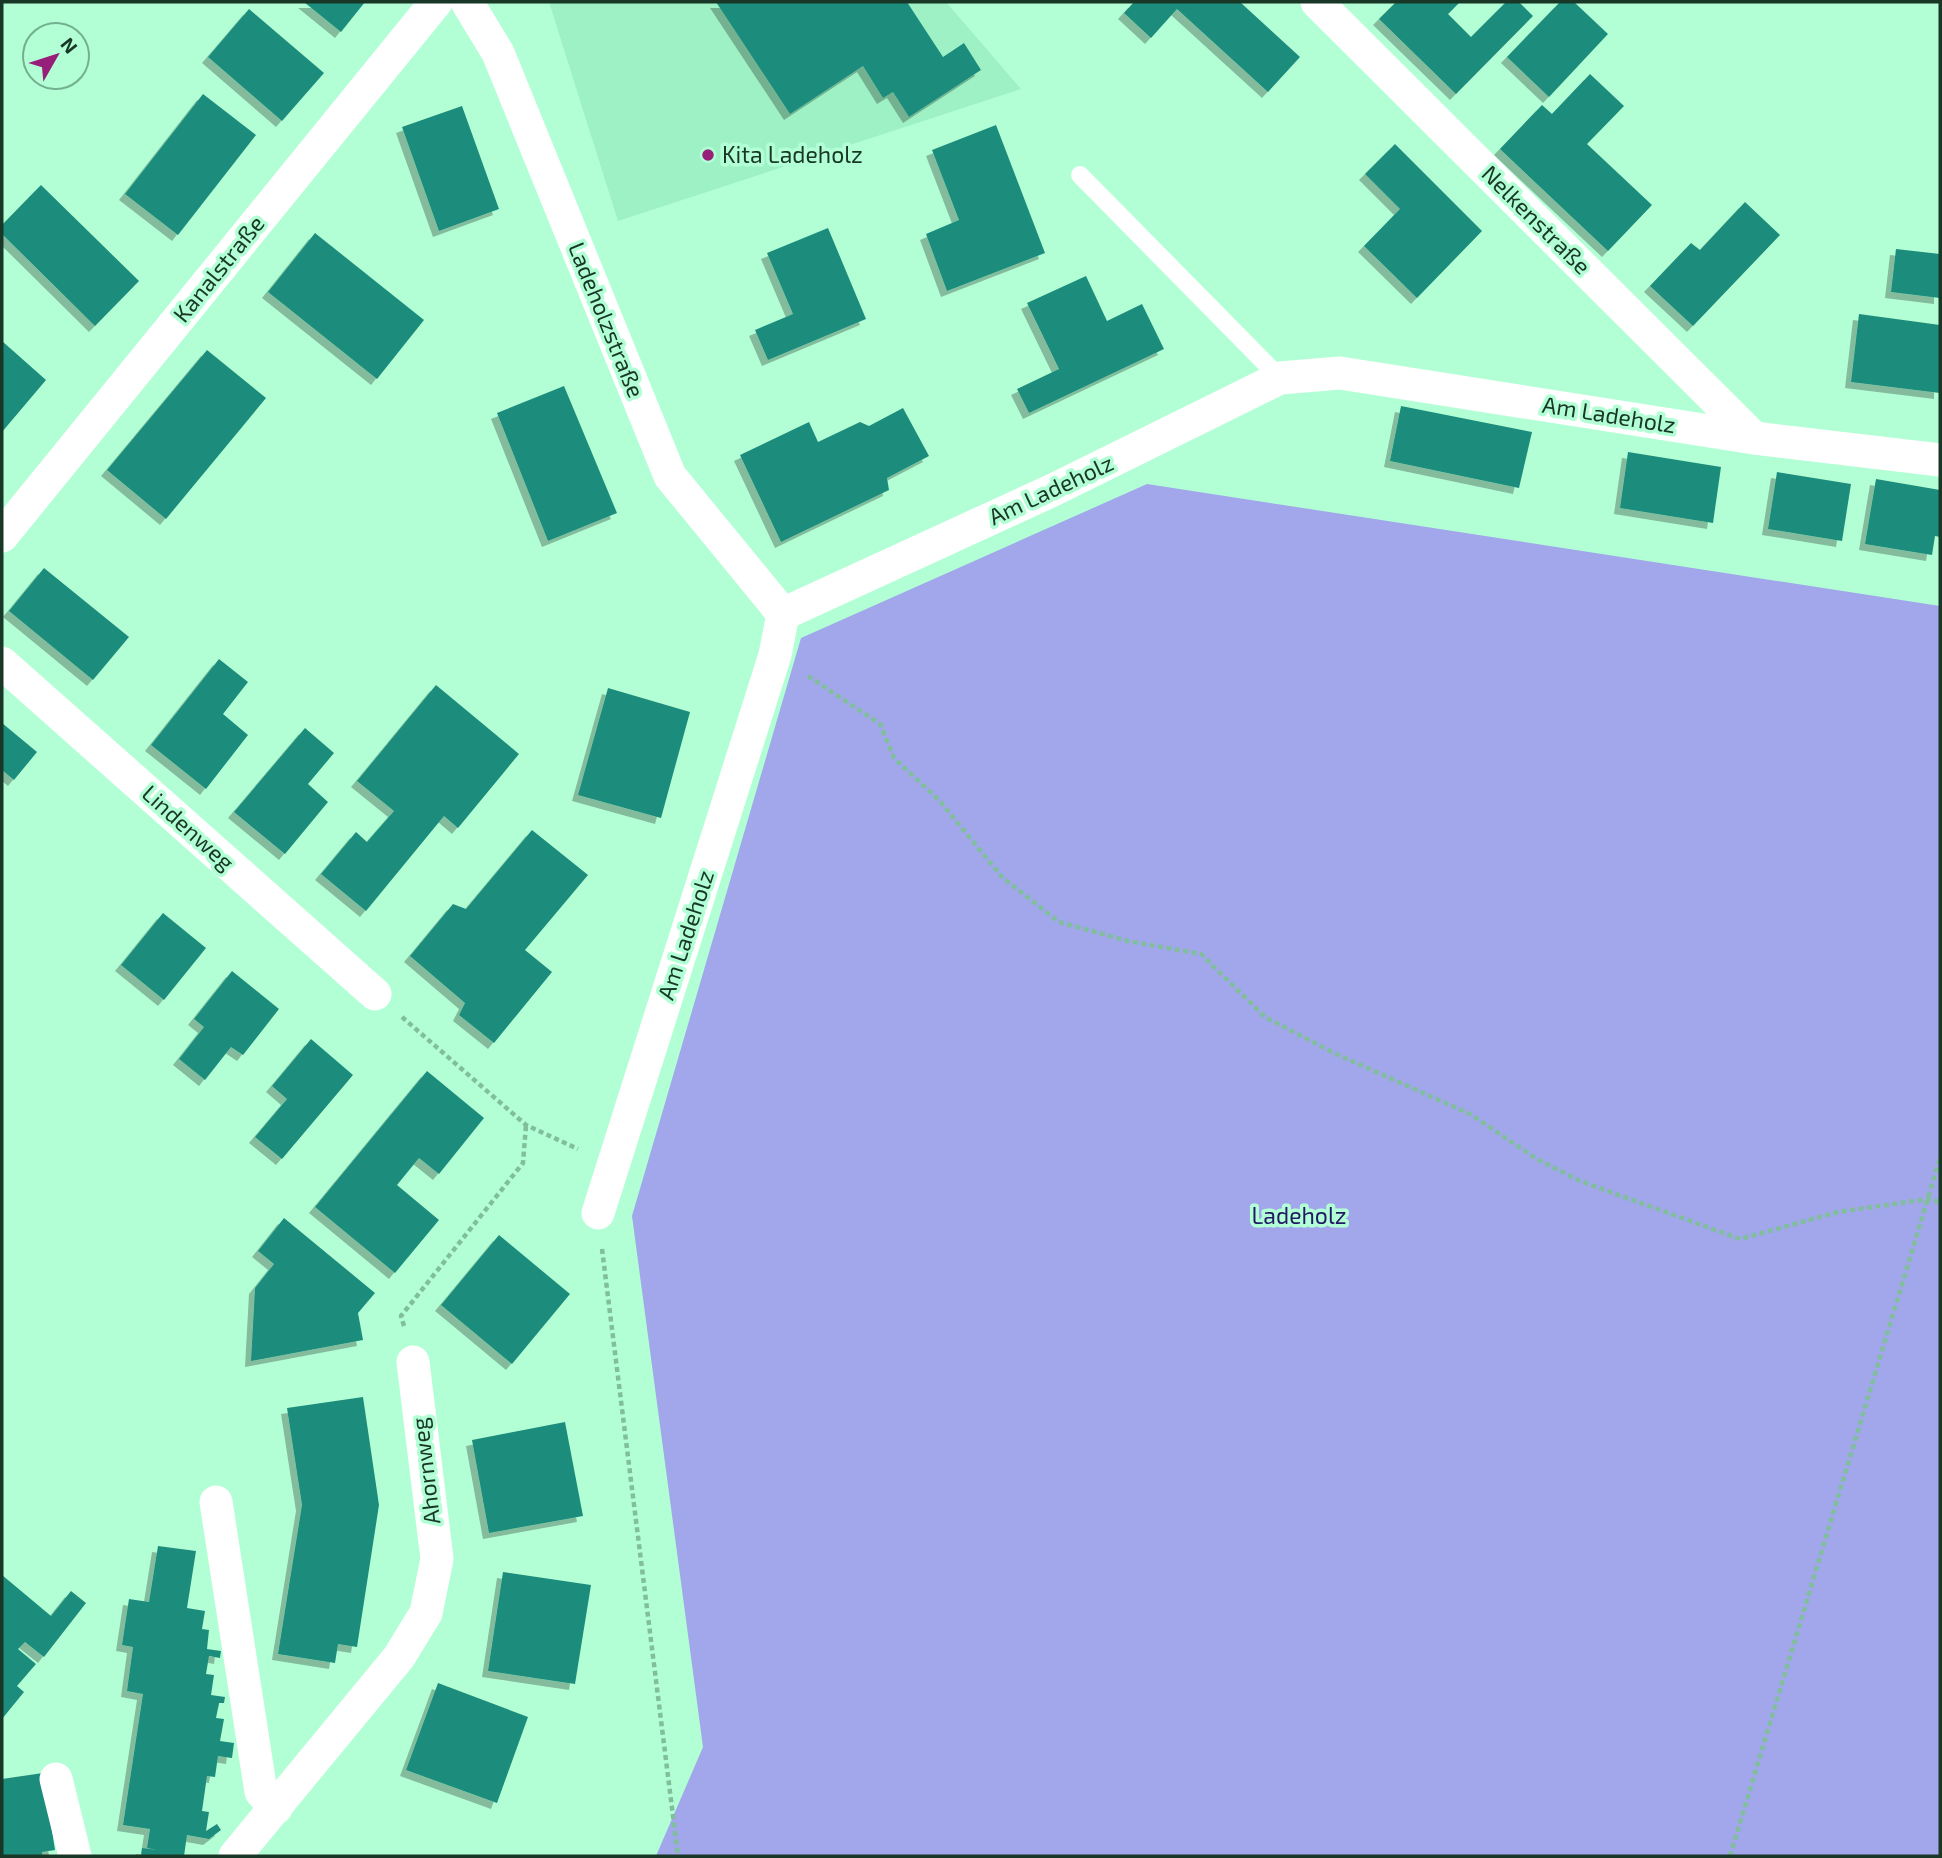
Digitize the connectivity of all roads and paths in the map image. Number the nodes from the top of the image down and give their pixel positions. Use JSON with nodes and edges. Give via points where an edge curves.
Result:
{"nodes":[{"id":1,"x":436,"y":2,"type":"edge"},
{"id":2,"x":467,"y":2,"type":"edge"},
{"id":3,"x":1317,"y":2,"type":"edge"},
{"id":4,"x":1080,"y":175,"type":"dead end"},
{"id":5,"x":1280,"y":378,"type":"junction"},
{"id":6,"x":1754,"y":438,"type":"junction"},
{"id":7,"x":1940,"y":460,"type":"edge"},
{"id":8,"x":2,"y":536,"type":"edge"},
{"id":9,"x":783,"y":614,"type":"junction"},
{"id":10,"x":775,"y":655,"type":"junction"},
{"id":11,"x":2,"y":663,"type":"edge"},
{"id":12,"x":375,"y":994,"type":"joint"},
{"id":13,"x":526,"y":1125,"type":"junction"},
{"id":14,"x":1940,"y":1158,"type":"edge"},
{"id":15,"x":613,"y":1166,"type":"junction"},
{"id":16,"x":1928,"y":1199,"type":"junction"},
{"id":17,"x":1940,"y":1202,"type":"edge"},
{"id":18,"x":598,"y":1213,"type":"joint"},
{"id":19,"x":413,"y":1363,"type":"joint"},
{"id":20,"x":216,"y":1502,"type":"dead end"},
{"id":21,"x":56,"y":1779,"type":"dead end"},
{"id":22,"x":275,"y":1808,"type":"junction"},
{"id":23,"x":75,"y":1856,"type":"edge"},
{"id":24,"x":235,"y":1856,"type":"edge"},
{"id":25,"x":678,"y":1856,"type":"edge"},
{"id":26,"x":1730,"y":1856,"type":"edge"}],
"edges":[{"from":1,"to":8,"type":"street","name":"Kanalstraße"},
{"from":2,"to":9,"type":"street","name":"Ladeholzstraße","via":[[498,53],[670,476]]},
{"from":3,"to":6,"type":"street","name":"Nelkenstraße"},
{"from":4,"to":5,"type":"lane"},
{"from":5,"to":6,"type":"street","name":"Am Ladeholz","via":[[1340,373]]},
{"from":5,"to":9,"type":"street","name":"Am Ladeholz","via":[[1053,490]]},
{"from":6,"to":7,"type":"street","name":"Am Ladeholz"},
{"from":9,"to":10,"type":"street","name":"Am Ladeholz"},
{"from":10,"to":15,"type":"street","name":"Am Ladeholz"},
{"from":10,"to":16,"type":"path","via":[[880,724],[894,758],[939,800],[1002,877],[1059,922],[1201,954],[1265,1017],[1470,1114],[1537,1159],[1580,1181],[1740,1239],[1838,1212]]},
{"from":11,"to":12,"type":"street","name":"Lindenweg"},
{"from":12,"to":13,"type":"path"},
{"from":13,"to":15,"type":"path"},
{"from":13,"to":19,"type":"path","via":[[523,1163],[401,1316]]},
{"from":14,"to":16,"type":"path"},
{"from":15,"to":18,"type":"street","name":"Am Ladeholz"},
{"from":16,"to":17,"type":"path"},
{"from":16,"to":26,"type":"path"},
{"from":18,"to":25,"type":"path"},
{"from":19,"to":22,"type":"street","name":"Ahornweg","via":[[437,1559],[426,1613],[399,1657]]},
{"from":20,"to":22,"type":"street","via":[[261,1793]]},
{"from":21,"to":23,"type":"street"},
{"from":22,"to":24,"type":"street","name":"Ahornweg"}]}
